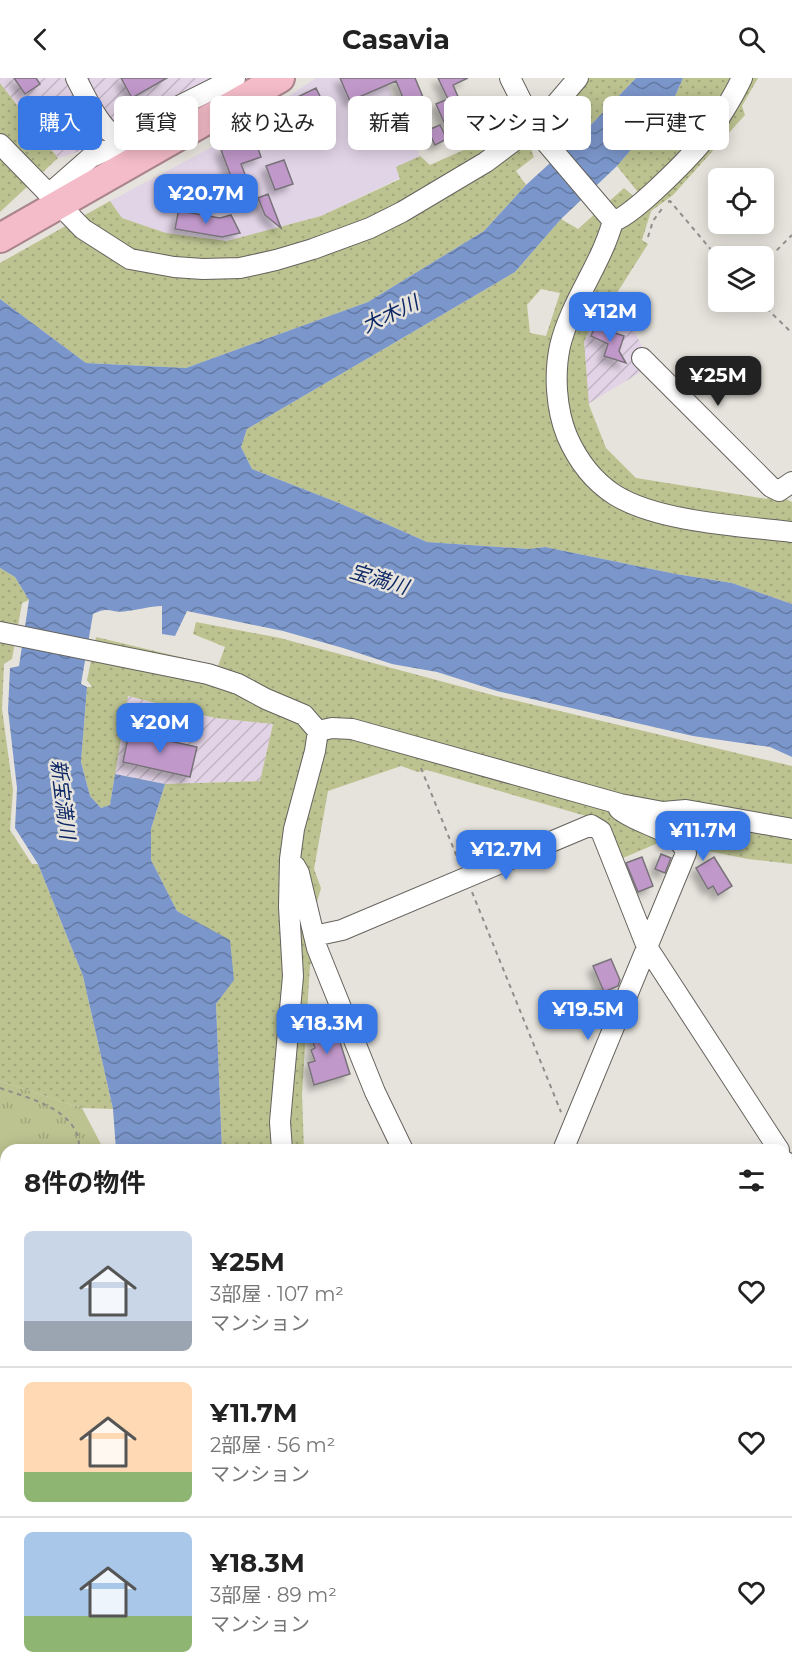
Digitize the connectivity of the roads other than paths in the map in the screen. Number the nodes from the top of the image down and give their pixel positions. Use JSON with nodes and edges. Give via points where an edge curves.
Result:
{"nodes":[{"id":1,"x":76,"y":78,"type":"edge"},
{"id":2,"x":235,"y":78,"type":"edge"},
{"id":3,"x":280,"y":78,"type":"edge"},
{"id":4,"x":510,"y":78,"type":"edge"},
{"id":5,"x":578,"y":78,"type":"edge"},
{"id":6,"x":742,"y":78,"type":"edge"},
{"id":7,"x":198,"y":96,"type":"edge"},
{"id":8,"x":519,"y":96,"type":"edge"},
{"id":9,"x":563,"y":96,"type":"edge"},
{"id":10,"x":114,"y":135,"type":"edge"},
{"id":11,"x":0,"y":144,"type":"edge"},
{"id":12,"x":114,"y":147,"type":"edge"},
{"id":13,"x":508,"y":150,"type":"edge"},
{"id":14,"x":553,"y":150,"type":"edge"},
{"id":15,"x":53,"y":203,"type":"junction"},
{"id":16,"x":613,"y":220,"type":"junction"},
{"id":17,"x":0,"y":238,"type":"edge"},
{"id":18,"x":642,"y":358,"type":"dead end"},
{"id":19,"x":792,"y":482,"type":"edge"},
{"id":20,"x":792,"y":532,"type":"edge"},
{"id":21,"x":9,"y":635,"type":"edge"},
{"id":22,"x":318,"y":731,"type":"junction"},
{"id":23,"x":620,"y":804,"type":"junction"},
{"id":24,"x":792,"y":829,"type":"edge"},
{"id":25,"x":290,"y":859,"type":"junction"},
{"id":26,"x":314,"y":936,"type":"junction"},
{"id":27,"x":647,"y":946,"type":"junction"},
{"id":28,"x":566,"y":1142,"type":"edge"},
{"id":29,"x":282,"y":1144,"type":"edge"},
{"id":30,"x":400,"y":1144,"type":"edge"},
{"id":31,"x":775,"y":1144,"type":"edge"}],
"edges":[{"from":1,"to":10,"type":"street","via":[[104,128]]},
{"from":2,"to":7,"type":"street"},
{"from":3,"to":15,"type":"highway"},
{"from":4,"to":8,"type":"street"},
{"from":5,"to":9,"type":"street"},
{"from":6,"to":16,"type":"street","via":[[703,141],[633,210],[620,220]]},
{"from":11,"to":15,"type":"street"},
{"from":12,"to":15,"type":"street","via":[[91,157]]},
{"from":13,"to":15,"type":"street","via":[[370,228],[240,268],[174,267],[130,259],[82,229]]},
{"from":14,"to":16,"type":"street"},
{"from":15,"to":17,"type":"highway"},
{"from":16,"to":20,"type":"street","via":[[607,242],[569,316],[560,348],[557,388],[561,422],[573,451],[591,476],[615,495],[639,506],[668,516]]},
{"from":18,"to":19,"type":"street","via":[[771,487],[779,491]]},
{"from":21,"to":22,"type":"street","via":[[208,674],[304,715]]},
{"from":22,"to":23,"type":"street","via":[[352,729]]},
{"from":22,"to":25,"type":"street"},
{"from":23,"to":24,"type":"street","via":[[663,812],[686,810]]},
{"from":23,"to":27,"type":"street","via":[[628,817],[675,837],[686,853]]},
{"from":25,"to":26,"type":"street","via":[[299,873]]},
{"from":25,"to":29,"type":"street","via":[[293,976],[280,1122]]},
{"from":26,"to":27,"type":"street","via":[[342,930],[591,825],[601,831]]},
{"from":26,"to":30,"type":"street","via":[[375,1092]]},
{"from":27,"to":28,"type":"street"},
{"from":27,"to":31,"type":"street"}]}
